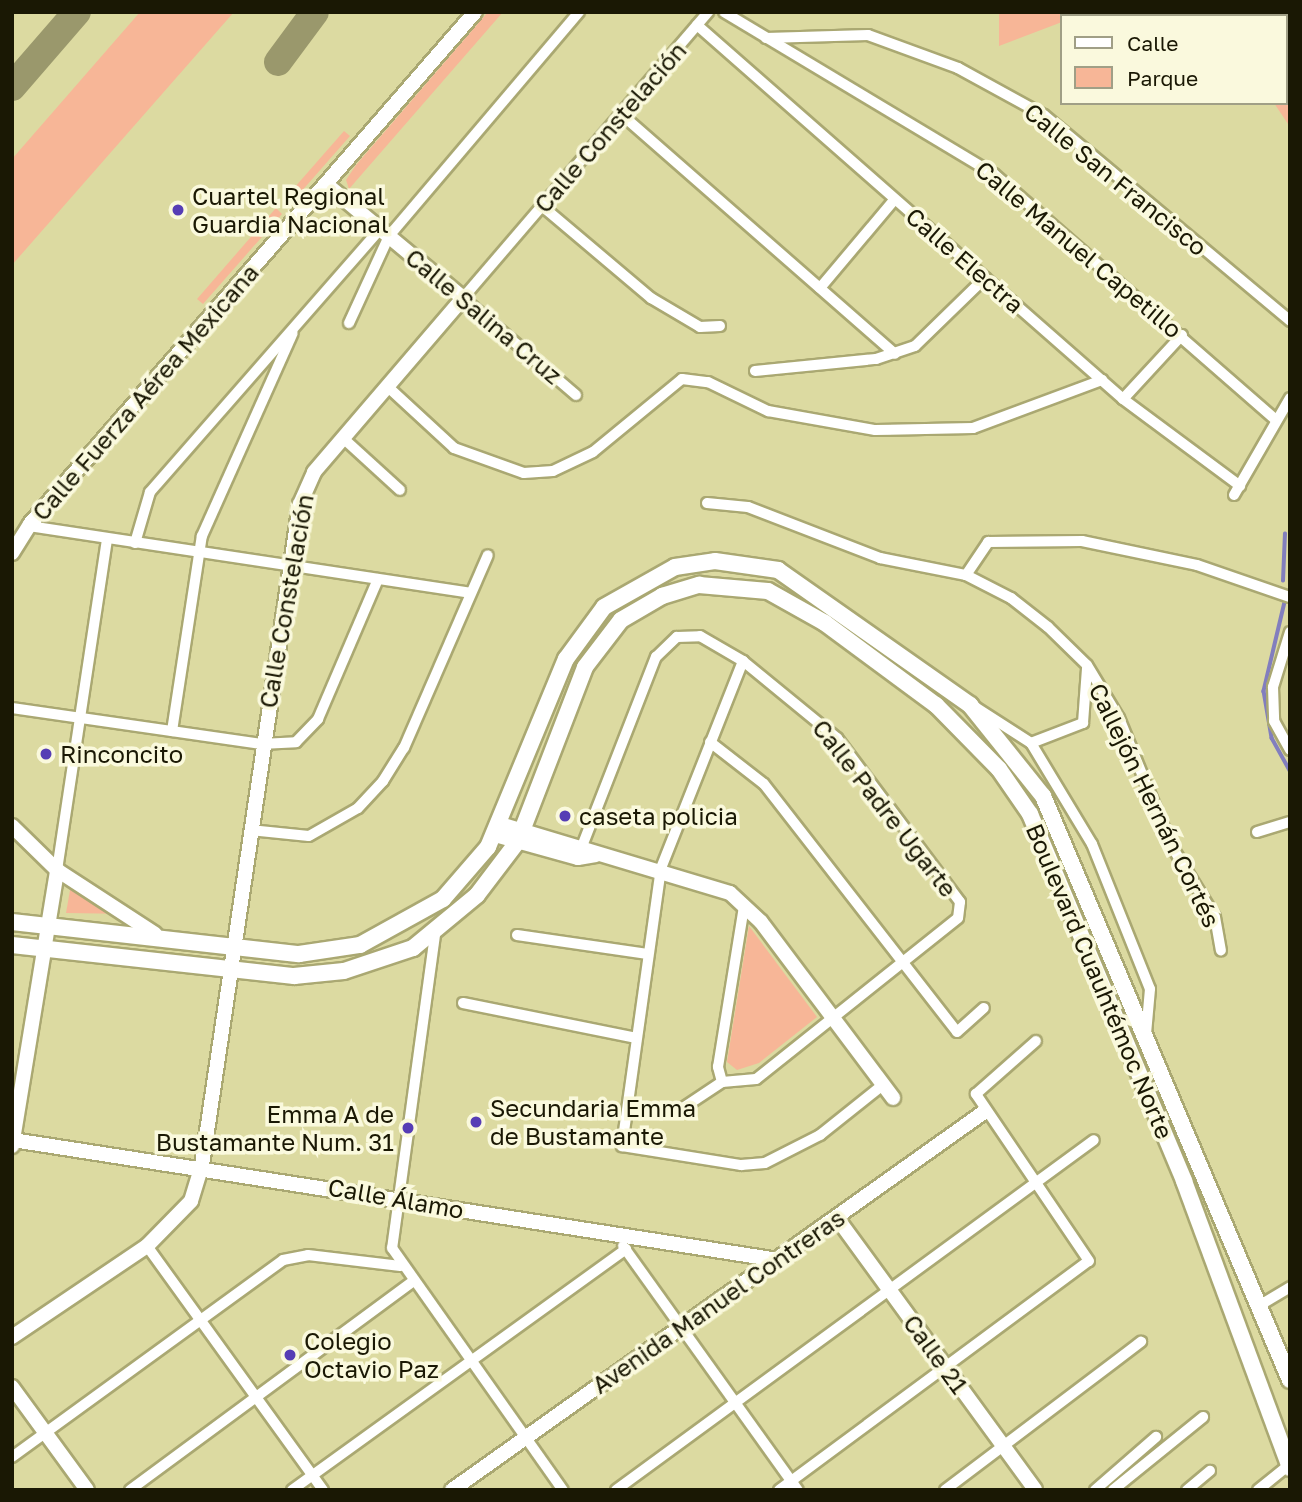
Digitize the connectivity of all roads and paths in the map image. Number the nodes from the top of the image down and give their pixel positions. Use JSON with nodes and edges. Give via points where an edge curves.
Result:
{"nodes":[{"id":1,"x":475,"y":12,"type":"edge"},
{"id":2,"x":579,"y":12,"type":"edge"},
{"id":3,"x":708,"y":12,"type":"edge"},
{"id":4,"x":724,"y":12,"type":"edge"},
{"id":5,"x":697,"y":25,"type":"junction"},
{"id":6,"x":765,"y":38,"type":"junction"},
{"id":7,"x":621,"y":114,"type":"junction"},
{"id":8,"x":326,"y":184,"type":"junction"},
{"id":9,"x":895,"y":199,"type":"junction"},
{"id":10,"x":542,"y":206,"type":"junction"},
{"id":11,"x":385,"y":232,"type":"junction"},
{"id":12,"x":985,"y":278,"type":"junction"},
{"id":13,"x":820,"y":288,"type":"junction"},
{"id":14,"x":464,"y":298,"type":"junction"},
{"id":15,"x":1290,"y":321,"type":"edge"},
{"id":16,"x":349,"y":323,"type":"dead end"},
{"id":17,"x":720,"y":326,"type":"dead end"},
{"id":18,"x":293,"y":332,"type":"junction"},
{"id":19,"x":1182,"y":335,"type":"junction"},
{"id":20,"x":895,"y":354,"type":"junction"},
{"id":21,"x":755,"y":371,"type":"dead end"},
{"id":22,"x":1102,"y":380,"type":"junction"},
{"id":23,"x":388,"y":387,"type":"junction"},
{"id":24,"x":576,"y":395,"type":"dead end"},
{"id":25,"x":1290,"y":398,"type":"edge"},
{"id":26,"x":1123,"y":399,"type":"junction"},
{"id":27,"x":1276,"y":419,"type":"junction"},
{"id":28,"x":344,"y":438,"type":"junction"},
{"id":29,"x":400,"y":489,"type":"dead end"},
{"id":30,"x":707,"y":503,"type":"dead end"},
{"id":31,"x":30,"y":524,"type":"junction"},
{"id":32,"x":107,"y":538,"type":"junction"},
{"id":33,"x":135,"y":543,"type":"junction"},
{"id":34,"x":12,"y":544,"type":"edge"},
{"id":35,"x":12,"y":553,"type":"edge"},
{"id":36,"x":199,"y":553,"type":"junction"},
{"id":37,"x":488,"y":555,"type":"dead end"},
{"id":38,"x":290,"y":566,"type":"junction"},
{"id":39,"x":967,"y":575,"type":"junction"},
{"id":40,"x":378,"y":579,"type":"junction"},
{"id":41,"x":470,"y":593,"type":"junction"},
{"id":42,"x":1290,"y":597,"type":"edge"},
{"id":43,"x":1290,"y":632,"type":"edge"},
{"id":44,"x":743,"y":661,"type":"junction"},
{"id":45,"x":1087,"y":665,"type":"junction"},
{"id":46,"x":970,"y":705,"type":"junction"},
{"id":47,"x":12,"y":708,"type":"edge"},
{"id":48,"x":79,"y":718,"type":"junction"},
{"id":49,"x":172,"y":731,"type":"junction"},
{"id":50,"x":710,"y":742,"type":"junction"},
{"id":51,"x":1031,"y":743,"type":"junction"},
{"id":52,"x":261,"y":744,"type":"junction"},
{"id":53,"x":1290,"y":750,"type":"edge"},
{"id":54,"x":1290,"y":822,"type":"edge"},
{"id":55,"x":12,"y":827,"type":"edge"},
{"id":56,"x":497,"y":829,"type":"junction"},
{"id":57,"x":250,"y":830,"type":"junction"},
{"id":58,"x":1257,"y":832,"type":"dead end"},
{"id":59,"x":521,"y":836,"type":"junction"},
{"id":60,"x":580,"y":853,"type":"junction"},
{"id":61,"x":661,"y":868,"type":"junction"},
{"id":62,"x":57,"y":870,"type":"junction"},
{"id":63,"x":744,"y":905,"type":"junction"},
{"id":64,"x":12,"y":922,"type":"edge"},
{"id":65,"x":48,"y":925,"type":"junction"},
{"id":66,"x":155,"y":934,"type":"junction"},
{"id":67,"x":435,"y":935,"type":"junction"},
{"id":68,"x":517,"y":935,"type":"dead end"},
{"id":69,"x":12,"y":945,"type":"edge"},
{"id":70,"x":233,"y":946,"type":"junction"},
{"id":71,"x":45,"y":947,"type":"junction"},
{"id":72,"x":1221,"y":950,"type":"dead end"},
{"id":73,"x":648,"y":954,"type":"junction"},
{"id":74,"x":904,"y":962,"type":"junction"},
{"id":75,"x":230,"y":970,"type":"junction"},
{"id":76,"x":463,"y":1003,"type":"dead end"},
{"id":77,"x":984,"y":1008,"type":"dead end"},
{"id":78,"x":835,"y":1016,"type":"junction"},
{"id":79,"x":1146,"y":1034,"type":"junction"},
{"id":80,"x":637,"y":1038,"type":"junction"},
{"id":81,"x":1036,"y":1041,"type":"dead end"},
{"id":82,"x":722,"y":1082,"type":"junction"},
{"id":83,"x":884,"y":1084,"type":"junction"},
{"id":84,"x":893,"y":1098,"type":"dead end"},
{"id":85,"x":677,"y":1112,"type":"dead end"},
{"id":86,"x":984,"y":1112,"type":"junction"},
{"id":87,"x":13,"y":1140,"type":"edge"},
{"id":88,"x":1094,"y":1140,"type":"dead end"},
{"id":89,"x":12,"y":1146,"type":"edge"},
{"id":90,"x":202,"y":1166,"type":"junction"},
{"id":91,"x":1037,"y":1181,"type":"junction"},
{"id":92,"x":399,"y":1198,"type":"junction"},
{"id":93,"x":837,"y":1218,"type":"junction"},
{"id":94,"x":622,"y":1243,"type":"junction"},
{"id":95,"x":147,"y":1246,"type":"junction"},
{"id":96,"x":778,"y":1260,"type":"junction"},
{"id":97,"x":400,"y":1266,"type":"junction"},
{"id":98,"x":411,"y":1283,"type":"junction"},
{"id":99,"x":1290,"y":1287,"type":"edge"},
{"id":100,"x":890,"y":1290,"type":"junction"},
{"id":101,"x":1262,"y":1304,"type":"junction"},
{"id":102,"x":200,"y":1321,"type":"junction"},
{"id":103,"x":680,"y":1328,"type":"junction"},
{"id":104,"x":12,"y":1337,"type":"edge"},
{"id":105,"x":1141,"y":1342,"type":"dead end"},
{"id":106,"x":1285,"y":1359,"type":"edge"},
{"id":107,"x":471,"y":1362,"type":"junction"},
{"id":108,"x":947,"y":1368,"type":"junction"},
{"id":109,"x":1290,"y":1380,"type":"edge"},
{"id":110,"x":12,"y":1387,"type":"edge"},
{"id":111,"x":256,"y":1398,"type":"junction"},
{"id":112,"x":734,"y":1402,"type":"junction"},
{"id":113,"x":1203,"y":1417,"type":"dead end"},
{"id":114,"x":45,"y":1433,"type":"junction"},
{"id":115,"x":524,"y":1437,"type":"junction"},
{"id":116,"x":1156,"y":1437,"type":"dead end"},
{"id":117,"x":1003,"y":1445,"type":"junction"},
{"id":118,"x":12,"y":1457,"type":"edge"},
{"id":119,"x":1289,"y":1466,"type":"edge"},
{"id":120,"x":1210,"y":1471,"type":"dead end"},
{"id":121,"x":312,"y":1475,"type":"junction"},
{"id":122,"x":792,"y":1481,"type":"junction"},
{"id":123,"x":87,"y":1490,"type":"edge"},
{"id":124,"x":130,"y":1490,"type":"edge"},
{"id":125,"x":292,"y":1490,"type":"edge"},
{"id":126,"x":323,"y":1490,"type":"edge"},
{"id":127,"x":452,"y":1490,"type":"edge"},
{"id":128,"x":563,"y":1490,"type":"edge"},
{"id":129,"x":616,"y":1490,"type":"edge"},
{"id":130,"x":779,"y":1490,"type":"edge"},
{"id":131,"x":798,"y":1490,"type":"edge"},
{"id":132,"x":945,"y":1490,"type":"edge"},
{"id":133,"x":1035,"y":1490,"type":"edge"},
{"id":134,"x":1095,"y":1490,"type":"edge"},
{"id":135,"x":1113,"y":1490,"type":"edge"},
{"id":136,"x":1187,"y":1490,"type":"edge"},
{"id":137,"x":1258,"y":1490,"type":"edge"}],
"edges":[{"from":1,"to":8,"type":"street","name":"Calle Fuerza Aérea Mexicana"},
{"from":2,"to":11,"type":"street"},
{"from":3,"to":5,"type":"street","name":"Calle Constelación"},
{"from":4,"to":6,"type":"street","name":"Calle Manuel Capetillo"},
{"from":5,"to":7,"type":"street","name":"Calle Constelación"},
{"from":5,"to":9,"type":"street","name":"Calle Electra"},
{"from":6,"to":15,"type":"street","name":"Calle San Francisco","via":[[868,35],[958,68],[1044,115]]},
{"from":6,"to":19,"type":"street","name":"Calle Manuel Capetillo","via":[[994,174]]},
{"from":7,"to":10,"type":"street","name":"Calle Constelación"},
{"from":7,"to":13,"type":"street"},
{"from":8,"to":11,"type":"street","name":"Calle Salina Cruz"},
{"from":8,"to":31,"type":"street","name":"Calle Fuerza Aérea Mexicana"},
{"from":9,"to":12,"type":"street","name":"Calle Electra"},
{"from":9,"to":13,"type":"street"},
{"from":10,"to":14,"type":"street","name":"Calle Constelación"},
{"from":10,"to":17,"type":"street","via":[[651,298],[691,323]]},
{"from":11,"to":14,"type":"street","name":"Calle Salina Cruz"},
{"from":11,"to":16,"type":"street"},
{"from":11,"to":18,"type":"street"},
{"from":12,"to":20,"type":"street","via":[[932,335]]},
{"from":12,"to":22,"type":"street","name":"Calle Electra"},
{"from":13,"to":20,"type":"street"},
{"from":14,"to":23,"type":"street","name":"Calle Constelación"},
{"from":14,"to":24,"type":"street","name":"Calle Salina Cruz"},
{"from":18,"to":33,"type":"street","via":[[150,492]]},
{"from":18,"to":36,"type":"street","via":[[211,512]]},
{"from":19,"to":26,"type":"street"},
{"from":19,"to":27,"type":"street","name":"Calle Manuel Capetillo"},
{"from":20,"to":21,"type":"street"},
{"from":22,"to":23,"type":"street","via":[[973,428],[875,430],[768,411],[708,382],[682,379],[593,452],[553,471],[524,474],[454,448]]},
{"from":22,"to":26,"type":"street","name":"Calle Electra"},
{"from":23,"to":28,"type":"street","name":"Calle Constelación"},
{"from":25,"to":27,"type":"street"},
{"from":26,"to":27,"type":"street","name":"Calle Electra","via":[[1237,490]]},
{"from":28,"to":29,"type":"street"},
{"from":28,"to":38,"type":"street","name":"Calle Constelación","via":[[305,486]]},
{"from":30,"to":39,"type":"street","name":"Callejón Hernán Cortés","via":[[748,507],[866,554]]},
{"from":31,"to":32,"type":"street"},
{"from":31,"to":34,"type":"street"},
{"from":31,"to":35,"type":"street","name":"Calle Fuerza Aérea Mexicana"},
{"from":32,"to":33,"type":"street"},
{"from":32,"to":48,"type":"street"},
{"from":33,"to":36,"type":"street"},
{"from":36,"to":38,"type":"street"},
{"from":36,"to":49,"type":"street"},
{"from":37,"to":41,"type":"street"},
{"from":38,"to":40,"type":"street"},
{"from":38,"to":52,"type":"street","name":"Calle Constelación"},
{"from":39,"to":42,"type":"street","via":[[988,542],[1082,541],[1197,565]]},
{"from":39,"to":45,"type":"street","name":"Callejón Hernán Cortés","via":[[1011,598]]},
{"from":40,"to":41,"type":"street"},
{"from":40,"to":52,"type":"street","via":[[311,733],[296,742]]},
{"from":41,"to":57,"type":"street","via":[[404,748],[359,808],[309,836]]},
{"from":43,"to":53,"type":"street","via":[[1273,687],[1274,721]]},
{"from":44,"to":50,"type":"street"},
{"from":44,"to":60,"type":"street","name":"Calle Padre Ugarte","via":[[700,636],[665,643]]},
{"from":44,"to":74,"type":"street","name":"Calle Padre Ugarte","via":[[837,738],[960,902],[958,919]]},
{"from":45,"to":51,"type":"street","via":[[1083,723]]},
{"from":45,"to":72,"type":"street","name":"Callejón Hernán Cortés","via":[[1119,718],[1188,881],[1215,916]]},
{"from":46,"to":51,"type":"street","via":[[995,715]]},
{"from":46,"to":56,"type":"main road","name":"Boulevard Cuauhtémoc Norte","via":[[778,570],[715,561],[675,567],[627,589],[585,626]]},
{"from":46,"to":79,"type":"main road","name":"Boulevard Cuauhtémoc Norte","via":[[1043,796]]},
{"from":47,"to":48,"type":"street"},
{"from":48,"to":49,"type":"street"},
{"from":48,"to":62,"type":"street"},
{"from":49,"to":52,"type":"street"},
{"from":50,"to":61,"type":"street"},
{"from":50,"to":74,"type":"street","via":[[764,784]]},
{"from":51,"to":79,"type":"street","via":[[1092,844],[1146,977],[1153,1007]]},
{"from":52,"to":57,"type":"street","name":"Calle Constelación"},
{"from":54,"to":58,"type":"street"},
{"from":55,"to":62,"type":"street"},
{"from":56,"to":59,"type":"street"},
{"from":56,"to":70,"type":"main road","name":"Boulevard Cuauhtémoc Norte","via":[[443,899],[360,946],[317,954]]},
{"from":57,"to":70,"type":"street","name":"Calle Constelación"},
{"from":59,"to":60,"type":"street"},
{"from":59,"to":60,"type":"street","via":[[556,852]]},
{"from":59,"to":67,"type":"main road","name":"Boulevard Cuauhtémoc Norte"},
{"from":59,"to":119,"type":"main road","name":"Boulevard Cuauhtémoc Norte","via":[[585,667],[621,620],[662,596],[715,584],[768,591],[825,623],[936,705],[999,768],[1047,845],[1202,1227]]},
{"from":60,"to":61,"type":"street"},
{"from":61,"to":63,"type":"street","via":[[709,881]]},
{"from":61,"to":73,"type":"street"},
{"from":62,"to":65,"type":"street"},
{"from":62,"to":66,"type":"street"},
{"from":63,"to":78,"type":"street"},
{"from":63,"to":82,"type":"street","via":[[718,1067]]},
{"from":64,"to":65,"type":"main road","name":"Boulevard Cuauhtémoc Norte"},
{"from":65,"to":66,"type":"main road","name":"Boulevard Cuauhtémoc Norte"},
{"from":65,"to":71,"type":"street"},
{"from":66,"to":70,"type":"main road","name":"Boulevard Cuauhtémoc Norte"},
{"from":67,"to":75,"type":"main road","name":"Boulevard Cuauhtémoc Norte","via":[[344,971],[294,976]]},
{"from":67,"to":92,"type":"street"},
{"from":68,"to":73,"type":"street"},
{"from":69,"to":71,"type":"main road","name":"Boulevard Cuauhtémoc Norte"},
{"from":70,"to":75,"type":"street","name":"Calle Constelación"},
{"from":71,"to":75,"type":"main road","name":"Boulevard Cuauhtémoc Norte"},
{"from":71,"to":87,"type":"street"},
{"from":73,"to":80,"type":"street"},
{"from":74,"to":77,"type":"street","via":[[957,1032]]},
{"from":74,"to":78,"type":"street","name":"Calle Padre Ugarte"},
{"from":75,"to":90,"type":"street","name":"Calle Constelación"},
{"from":76,"to":80,"type":"street"},
{"from":78,"to":82,"type":"street","name":"Calle Padre Ugarte","via":[[757,1079]]},
{"from":78,"to":83,"type":"street"},
{"from":79,"to":101,"type":"main road","name":"Boulevard Cuauhtémoc Norte"},
{"from":80,"to":83,"type":"street","via":[[622,1146],[741,1165],[765,1163],[820,1135]]},
{"from":81,"to":86,"type":"street","via":[[977,1087]]},
{"from":82,"to":85,"type":"street"},
{"from":83,"to":84,"type":"street"},
{"from":86,"to":91,"type":"street"},
{"from":86,"to":93,"type":"street","name":"Avenida Manuel Contreras"},
{"from":87,"to":89,"type":"street"},
{"from":87,"to":90,"type":"street","name":"Calle Álamo"},
{"from":88,"to":91,"type":"street"},
{"from":90,"to":92,"type":"street","name":"Calle Álamo"},
{"from":90,"to":95,"type":"street","name":"Calle Constelación","via":[[191,1201]]},
{"from":91,"to":100,"type":"street"},
{"from":91,"to":108,"type":"street","via":[[1089,1261]]},
{"from":92,"to":94,"type":"street","name":"Calle Álamo"},
{"from":92,"to":97,"type":"street","via":[[392,1248]]},
{"from":93,"to":96,"type":"street","name":"Avenida Manuel Contreras"},
{"from":93,"to":100,"type":"street","name":"Calle 21"},
{"from":94,"to":96,"type":"street","name":"Calle Álamo"},
{"from":94,"to":103,"type":"street"},
{"from":94,"to":107,"type":"street"},
{"from":95,"to":102,"type":"street"},
{"from":95,"to":104,"type":"street","name":"Calle Constelación"},
{"from":96,"to":103,"type":"street","name":"Avenida Manuel Contreras"},
{"from":97,"to":98,"type":"street"},
{"from":97,"to":102,"type":"street","via":[[294,1256]]},
{"from":98,"to":107,"type":"street"},
{"from":98,"to":111,"type":"street"},
{"from":99,"to":101,"type":"street"},
{"from":100,"to":108,"type":"street","name":"Calle 21"},
{"from":100,"to":112,"type":"street"},
{"from":101,"to":106,"type":"main road","name":"Boulevard Cuauhtémoc Norte"},
{"from":102,"to":111,"type":"street"},
{"from":102,"to":114,"type":"street"},
{"from":103,"to":112,"type":"street"},
{"from":103,"to":115,"type":"street","name":"Avenida Manuel Contreras"},
{"from":105,"to":117,"type":"street"},
{"from":106,"to":109,"type":"main road","name":"Boulevard Cuauhtémoc Norte"},
{"from":107,"to":115,"type":"street"},
{"from":107,"to":121,"type":"street"},
{"from":108,"to":117,"type":"street","name":"Calle 21"},
{"from":108,"to":122,"type":"street"},
{"from":110,"to":114,"type":"street"},
{"from":111,"to":121,"type":"street"},
{"from":111,"to":124,"type":"street"},
{"from":112,"to":122,"type":"street"},
{"from":112,"to":129,"type":"street"},
{"from":113,"to":135,"type":"street"},
{"from":114,"to":118,"type":"street"},
{"from":114,"to":123,"type":"street"},
{"from":115,"to":127,"type":"street","name":"Avenida Manuel Contreras"},
{"from":115,"to":128,"type":"street"},
{"from":116,"to":134,"type":"street"},
{"from":117,"to":132,"type":"street"},
{"from":117,"to":133,"type":"street","name":"Calle 21"},
{"from":119,"to":137,"type":"street"},
{"from":120,"to":136,"type":"street"},
{"from":121,"to":125,"type":"street"},
{"from":121,"to":126,"type":"street"},
{"from":122,"to":130,"type":"street"},
{"from":122,"to":131,"type":"street"}]}
